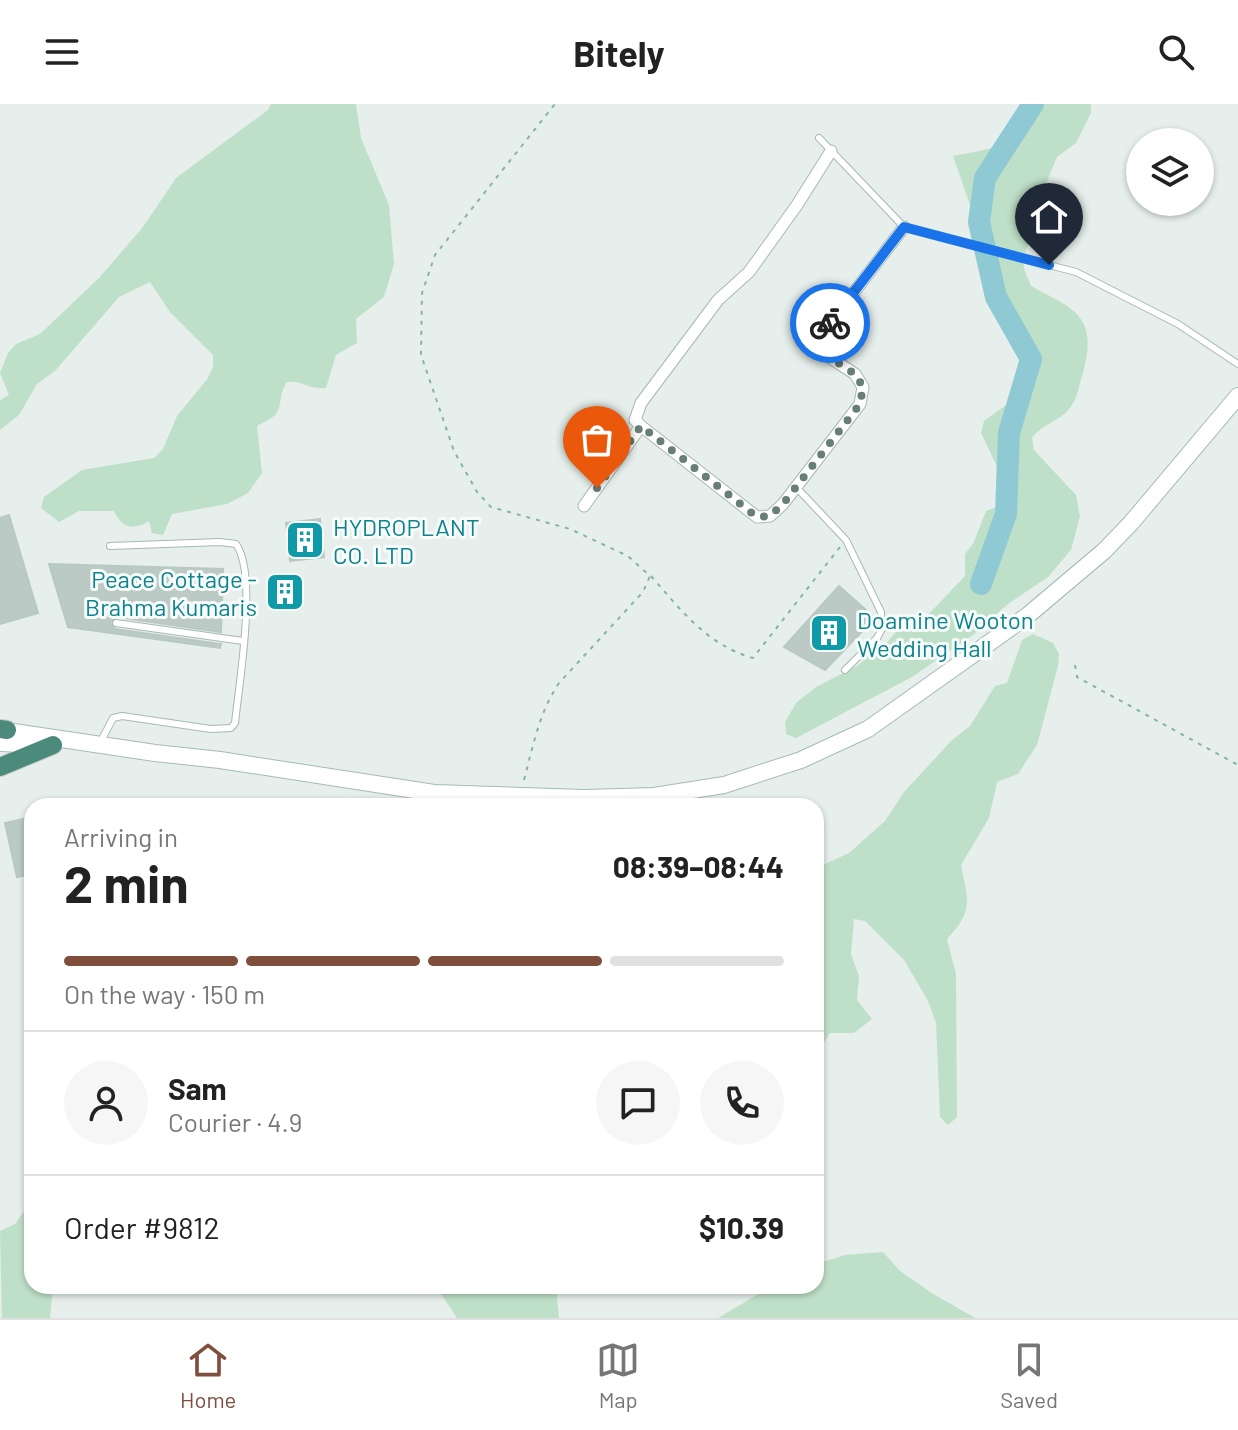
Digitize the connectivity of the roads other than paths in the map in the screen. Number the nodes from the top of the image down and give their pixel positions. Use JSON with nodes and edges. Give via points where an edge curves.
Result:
{"nodes":[{"id":1,"x":819,"y":138,"type":"dead end"},
{"id":2,"x":831,"y":151,"type":"junction"},
{"id":3,"x":904,"y":227,"type":"junction"},
{"id":4,"x":1238,"y":364,"type":"edge"},
{"id":5,"x":1238,"y":396,"type":"edge"},
{"id":6,"x":641,"y":426,"type":"junction"},
{"id":7,"x":796,"y":487,"type":"junction"},
{"id":8,"x":584,"y":506,"type":"dead end"},
{"id":9,"x":110,"y":546,"type":"dead end"},
{"id":10,"x":116,"y":623,"type":"dead end"},
{"id":11,"x":243,"y":641,"type":"junction"},
{"id":12,"x":845,"y":670,"type":"dead end"},
{"id":13,"x":2,"y":733,"type":"edge"},
{"id":14,"x":100,"y":743,"type":"junction"},
{"id":15,"x":53,"y":745,"type":"junction"},
{"id":16,"x":0,"y":767,"type":"edge"}],
"edges":[{"from":1,"to":2,"type":"lane"},
{"from":2,"to":3,"type":"lane"},
{"from":2,"to":6,"type":"street","via":[[749,272],[718,300],[641,403],[635,420]]},
{"from":3,"to":4,"type":"lane","via":[[1076,272],[1178,324]]},
{"from":3,"to":7,"type":"street","via":[[820,342],[823,353],[855,374],[863,387],[860,404]]},
{"from":5,"to":14,"type":"main road","via":[[1104,551],[1027,616],[868,729],[801,760],[724,785],[654,796],[434,793]]},
{"from":6,"to":7,"type":"street","via":[[757,517],[770,516]]},
{"from":6,"to":8,"type":"street"},
{"from":7,"to":12,"type":"lane","via":[[846,540],[881,612],[877,638]]},
{"from":9,"to":11,"type":"lane","via":[[236,544],[243,553],[248,592]]},
{"from":10,"to":11,"type":"lane"},
{"from":11,"to":14,"type":"lane","via":[[231,728],[122,716],[113,718]]},
{"from":13,"to":14,"type":"main road"},
{"from":13,"to":15,"type":"main road"},
{"from":14,"to":15,"type":"main road"},
{"from":15,"to":16,"type":"highway"}]}
